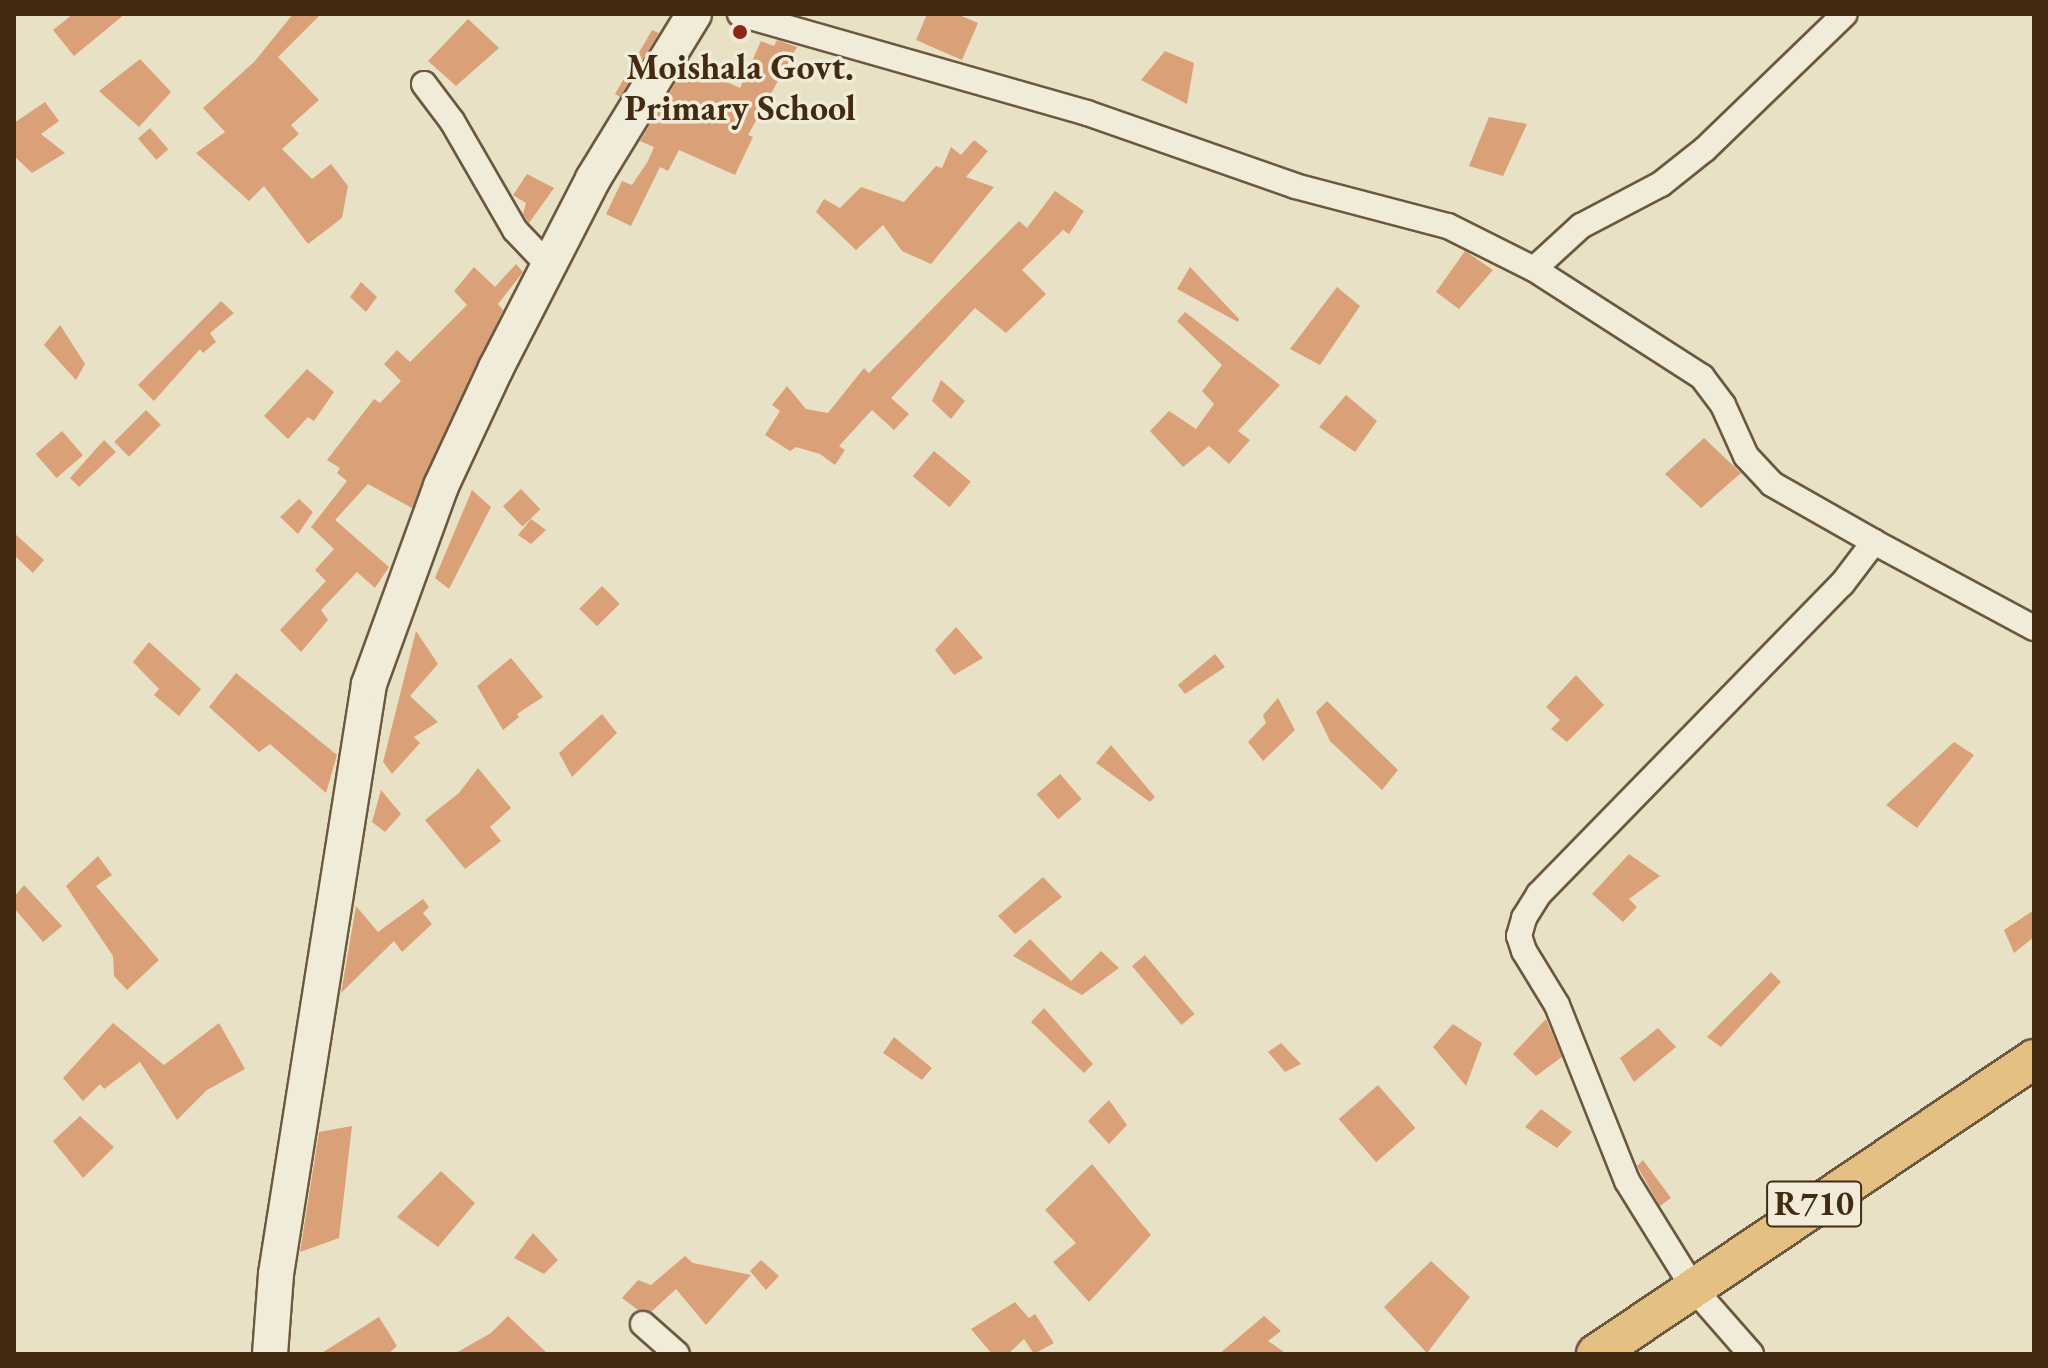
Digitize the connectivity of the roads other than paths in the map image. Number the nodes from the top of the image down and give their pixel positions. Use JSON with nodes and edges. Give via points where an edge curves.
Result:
{"nodes":[{"id":1,"x":694,"y":14,"type":"edge"},
{"id":2,"x":740,"y":14,"type":"edge"},
{"id":3,"x":1845,"y":14,"type":"edge"},
{"id":4,"x":424,"y":84,"type":"dead end"},
{"id":5,"x":549,"y":266,"type":"junction"},
{"id":6,"x":1534,"y":269,"type":"junction"},
{"id":7,"x":1874,"y":542,"type":"junction"},
{"id":8,"x":2033,"y":627,"type":"edge"},
{"id":9,"x":2034,"y":1059,"type":"edge"},
{"id":10,"x":1694,"y":1289,"type":"junction"},
{"id":11,"x":643,"y":1324,"type":"dead end"},
{"id":12,"x":270,"y":1354,"type":"edge"},
{"id":13,"x":677,"y":1354,"type":"edge"},
{"id":14,"x":1596,"y":1354,"type":"edge"},
{"id":15,"x":1751,"y":1354,"type":"edge"}],
"edges":[{"from":1,"to":5,"type":"street","via":[[593,179]]},
{"from":2,"to":6,"type":"street","via":[[1087,113],[1295,186],[1448,226]]},
{"from":3,"to":6,"type":"street","via":[[1705,149],[1661,184],[1581,226]]},
{"from":4,"to":5,"type":"street","via":[[452,121],[515,230]]},
{"from":5,"to":12,"type":"street","via":[[441,486],[369,684],[276,1274]]},
{"from":6,"to":7,"type":"street","via":[[1702,377],[1723,405],[1746,456],[1772,484]]},
{"from":7,"to":8,"type":"street"},
{"from":7,"to":10,"type":"street","via":[[1842,584],[1539,894],[1519,936],[1557,1005],[1627,1181]]},
{"from":9,"to":10,"type":"main road","number":"R710","via":[[1875,1161]]},
{"from":10,"to":14,"type":"main road","number":"R710"},
{"from":10,"to":15,"type":"street"},
{"from":11,"to":13,"type":"street"}]}
